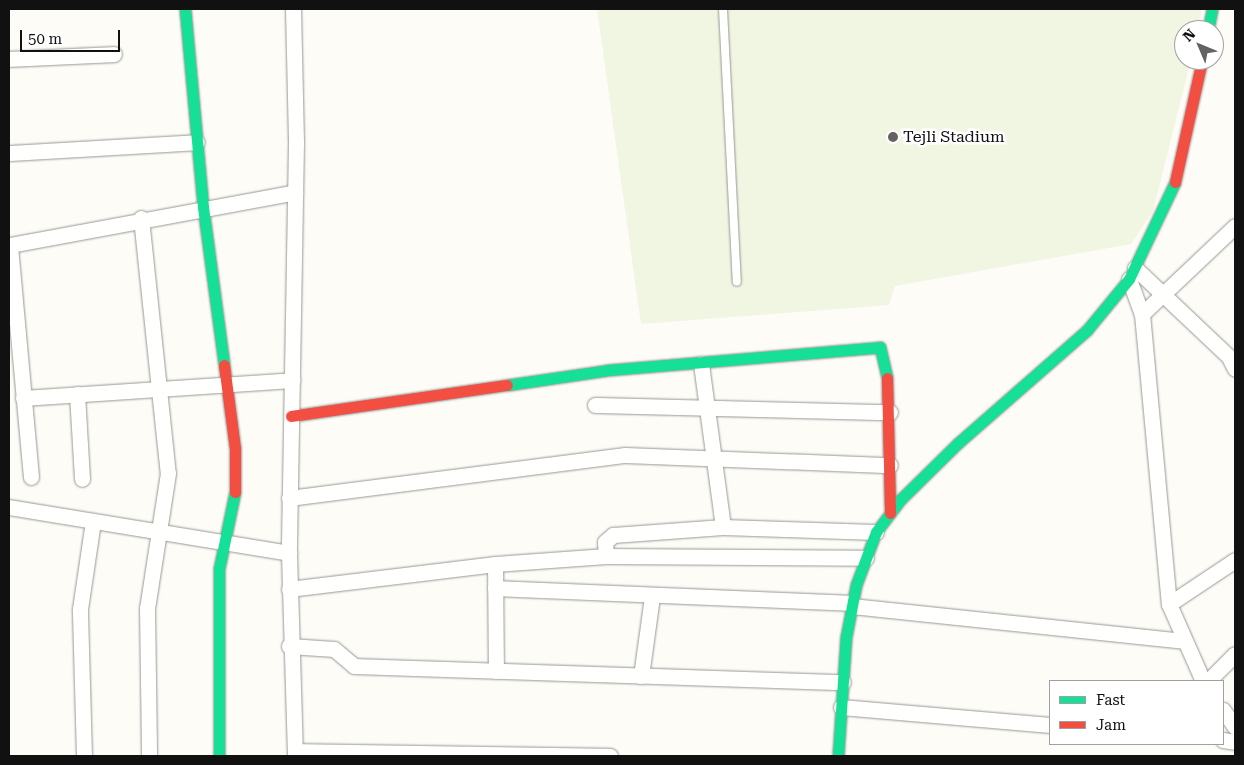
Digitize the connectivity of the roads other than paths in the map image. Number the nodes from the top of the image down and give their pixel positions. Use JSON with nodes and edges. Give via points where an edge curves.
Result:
{"nodes":[{"id":1,"x":185,"y":9,"type":"edge"},
{"id":2,"x":294,"y":9,"type":"edge"},
{"id":3,"x":723,"y":9,"type":"edge"},
{"id":4,"x":114,"y":54,"type":"dead end"},
{"id":5,"x":9,"y":58,"type":"edge"},
{"id":6,"x":1200,"y":70,"type":"edge"},
{"id":7,"x":197,"y":142,"type":"junction"},
{"id":8,"x":9,"y":153,"type":"edge"},
{"id":9,"x":295,"y":192,"type":"junction"},
{"id":10,"x":203,"y":207,"type":"junction"},
{"id":11,"x":141,"y":218,"type":"junction"},
{"id":12,"x":1233,"y":233,"type":"edge"},
{"id":13,"x":10,"y":261,"type":"edge"},
{"id":14,"x":1132,"y":274,"type":"junction"},
{"id":15,"x":737,"y":282,"type":"dead end"},
{"id":16,"x":1164,"y":294,"type":"junction"},
{"id":17,"x":1142,"y":314,"type":"junction"},
{"id":18,"x":701,"y":364,"type":"junction"},
{"id":19,"x":1235,"y":369,"type":"edge"},
{"id":20,"x":292,"y":380,"type":"junction"},
{"id":21,"x":228,"y":384,"type":"junction"},
{"id":22,"x":162,"y":389,"type":"junction"},
{"id":23,"x":77,"y":394,"type":"junction"},
{"id":24,"x":24,"y":398,"type":"junction"},
{"id":25,"x":596,"y":404,"type":"dead end"},
{"id":26,"x":706,"y":404,"type":"junction"},
{"id":27,"x":890,"y":412,"type":"junction"},
{"id":28,"x":291,"y":416,"type":"junction"},
{"id":29,"x":714,"y":458,"type":"junction"},
{"id":30,"x":890,"y":465,"type":"junction"},
{"id":31,"x":32,"y":477,"type":"dead end"},
{"id":32,"x":82,"y":479,"type":"dead end"},
{"id":33,"x":289,"y":498,"type":"junction"},
{"id":34,"x":9,"y":507,"type":"edge"},
{"id":35,"x":890,"y":513,"type":"junction"},
{"id":36,"x":93,"y":521,"type":"junction"},
{"id":37,"x":723,"y":527,"type":"junction"},
{"id":38,"x":159,"y":532,"type":"junction"},
{"id":39,"x":876,"y":532,"type":"junction"},
{"id":40,"x":224,"y":542,"type":"junction"},
{"id":41,"x":289,"y":553,"type":"junction"},
{"id":42,"x":606,"y":556,"type":"junction"},
{"id":43,"x":866,"y":558,"type":"junction"},
{"id":44,"x":1235,"y":560,"type":"edge"},
{"id":45,"x":495,"y":564,"type":"junction"},
{"id":46,"x":495,"y":588,"type":"junction"},
{"id":47,"x":289,"y":589,"type":"junction"},
{"id":48,"x":652,"y":597,"type":"junction"},
{"id":49,"x":852,"y":604,"type":"junction"},
{"id":50,"x":1169,"y":604,"type":"junction"},
{"id":51,"x":1183,"y":641,"type":"junction"},
{"id":52,"x":289,"y":646,"type":"junction"},
{"id":53,"x":1235,"y":654,"type":"edge"},
{"id":54,"x":496,"y":671,"type":"junction"},
{"id":55,"x":641,"y":676,"type":"junction"},
{"id":56,"x":1202,"y":680,"type":"edge"},
{"id":57,"x":1209,"y":680,"type":"edge"},
{"id":58,"x":843,"y":682,"type":"junction"},
{"id":59,"x":841,"y":707,"type":"junction"},
{"id":60,"x":1049,"y":725,"type":"edge"},
{"id":61,"x":295,"y":754,"type":"edge"},
{"id":62,"x":502,"y":755,"type":"edge"},
{"id":63,"x":84,"y":756,"type":"edge"},
{"id":64,"x":149,"y":756,"type":"edge"},
{"id":65,"x":219,"y":756,"type":"edge"},
{"id":66,"x":610,"y":756,"type":"edge"},
{"id":67,"x":838,"y":756,"type":"edge"}],
"edges":[{"from":1,"to":7,"type":"street"},
{"from":2,"to":9,"type":"street"},
{"from":3,"to":15,"type":"lane"},
{"from":4,"to":5,"type":"street"},
{"from":6,"to":14,"type":"street","via":[[1177,178]]},
{"from":7,"to":8,"type":"street"},
{"from":7,"to":10,"type":"street"},
{"from":9,"to":10,"type":"street"},
{"from":9,"to":20,"type":"street"},
{"from":10,"to":11,"type":"street"},
{"from":10,"to":21,"type":"street"},
{"from":11,"to":13,"type":"street","via":[[15,242],[9,249]]},
{"from":11,"to":22,"type":"street"},
{"from":12,"to":16,"type":"street"},
{"from":13,"to":24,"type":"street"},
{"from":14,"to":16,"type":"street"},
{"from":14,"to":17,"type":"street"},
{"from":14,"to":35,"type":"street","via":[[1087,330],[958,443]]},
{"from":16,"to":17,"type":"street"},
{"from":16,"to":19,"type":"street"},
{"from":17,"to":50,"type":"street"},
{"from":18,"to":26,"type":"street"},
{"from":18,"to":27,"type":"street","via":[[880,347],[885,354]]},
{"from":18,"to":28,"type":"street","via":[[608,370]]},
{"from":20,"to":21,"type":"street"},
{"from":20,"to":28,"type":"street"},
{"from":21,"to":22,"type":"street"},
{"from":21,"to":40,"type":"street","via":[[235,499]]},
{"from":22,"to":23,"type":"street"},
{"from":22,"to":38,"type":"street","via":[[168,473]]},
{"from":23,"to":24,"type":"street"},
{"from":23,"to":32,"type":"street"},
{"from":24,"to":31,"type":"street"},
{"from":25,"to":26,"type":"street"},
{"from":26,"to":27,"type":"street"},
{"from":26,"to":29,"type":"street"},
{"from":27,"to":30,"type":"street"},
{"from":28,"to":33,"type":"street"},
{"from":29,"to":30,"type":"street"},
{"from":29,"to":33,"type":"street","via":[[625,455]]},
{"from":29,"to":37,"type":"street"},
{"from":30,"to":35,"type":"street"},
{"from":33,"to":41,"type":"street"},
{"from":34,"to":36,"type":"street"},
{"from":35,"to":39,"type":"street"},
{"from":36,"to":38,"type":"street"},
{"from":36,"to":63,"type":"street","via":[[80,609]]},
{"from":37,"to":39,"type":"street"},
{"from":37,"to":42,"type":"street","via":[[613,535],[605,542]]},
{"from":38,"to":40,"type":"street"},
{"from":38,"to":64,"type":"street","via":[[147,608]]},
{"from":39,"to":43,"type":"street"},
{"from":40,"to":41,"type":"street"},
{"from":40,"to":65,"type":"street","via":[[216,624]]},
{"from":41,"to":47,"type":"street"},
{"from":42,"to":43,"type":"street"},
{"from":42,"to":45,"type":"street"},
{"from":43,"to":49,"type":"street"},
{"from":44,"to":50,"type":"street"},
{"from":45,"to":46,"type":"street"},
{"from":45,"to":47,"type":"street"},
{"from":46,"to":48,"type":"street"},
{"from":46,"to":54,"type":"street"},
{"from":47,"to":52,"type":"street"},
{"from":48,"to":49,"type":"street"},
{"from":48,"to":55,"type":"street"},
{"from":49,"to":51,"type":"street"},
{"from":49,"to":58,"type":"street"},
{"from":50,"to":51,"type":"street"},
{"from":51,"to":56,"type":"street"},
{"from":52,"to":54,"type":"street","via":[[334,649],[354,666]]},
{"from":52,"to":61,"type":"street"},
{"from":53,"to":57,"type":"street"},
{"from":54,"to":55,"type":"street"},
{"from":55,"to":58,"type":"street"},
{"from":58,"to":59,"type":"street"},
{"from":59,"to":60,"type":"street"},
{"from":59,"to":67,"type":"street"},
{"from":61,"to":62,"type":"street"},
{"from":62,"to":66,"type":"street"}]}
